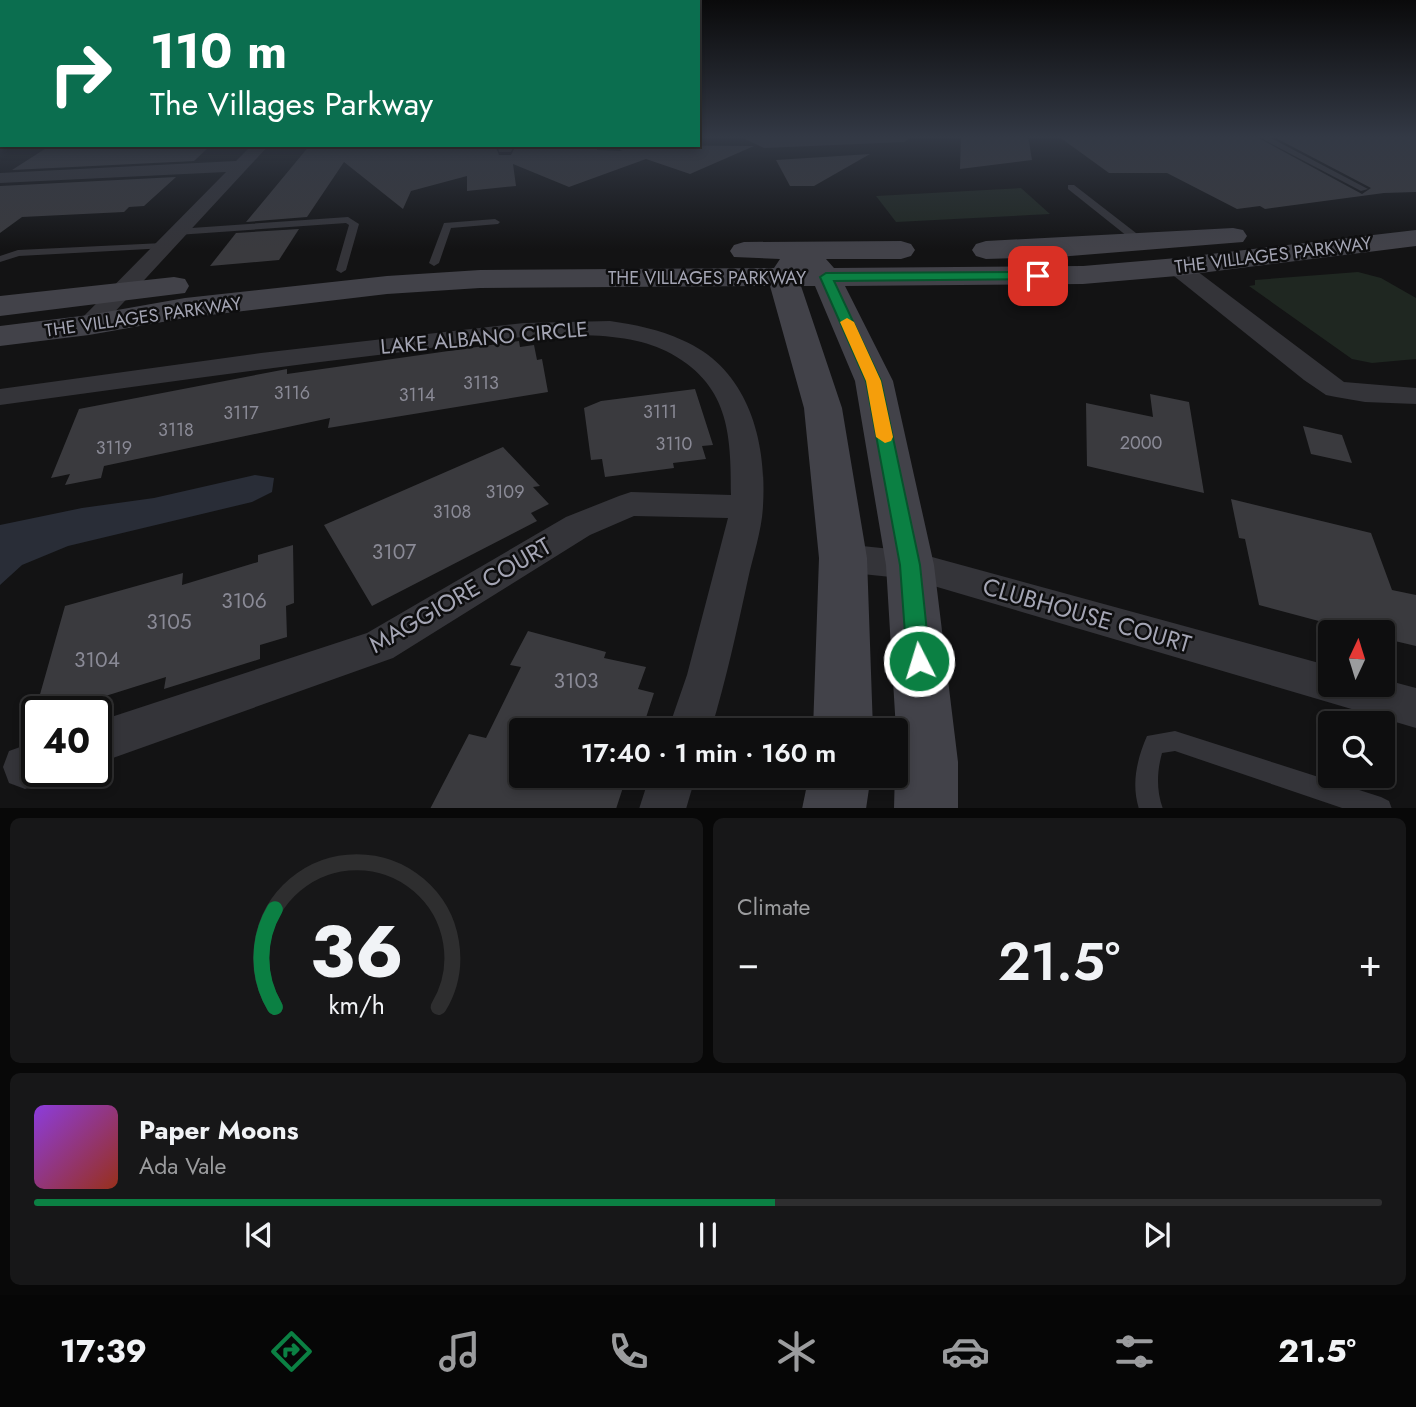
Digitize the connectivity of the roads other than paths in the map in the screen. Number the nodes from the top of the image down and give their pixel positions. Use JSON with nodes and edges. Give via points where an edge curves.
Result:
{"nodes":[{"id":1,"x":72,"y":174,"type":"edge"},
{"id":2,"x":234,"y":174,"type":"edge"},
{"id":3,"x":1336,"y":174,"type":"edge"},
{"id":4,"x":0,"y":177,"type":"edge"},
{"id":5,"x":1071,"y":187,"type":"dead end"},
{"id":6,"x":1364,"y":188,"type":"dead end"},
{"id":7,"x":1416,"y":216,"type":"edge"},
{"id":8,"x":495,"y":222,"type":"dead end"},
{"id":9,"x":1416,"y":238,"type":"edge"},
{"id":10,"x":170,"y":239,"type":"junction"},
{"id":11,"x":1058,"y":248,"type":"junction"},
{"id":12,"x":1170,"y":254,"type":"junction"},
{"id":13,"x":0,"y":259,"type":"edge"},
{"id":14,"x":434,"y":263,"type":"junction"},
{"id":15,"x":792,"y":264,"type":"junction"},
{"id":16,"x":341,"y":270,"type":"junction"},
{"id":17,"x":1083,"y":275,"type":"junction"},
{"id":18,"x":826,"y":277,"type":"junction"},
{"id":19,"x":124,"y":292,"type":"junction"},
{"id":20,"x":0,"y":306,"type":"edge"},
{"id":21,"x":89,"y":325,"type":"junction"},
{"id":22,"x":0,"y":336,"type":"edge"},
{"id":23,"x":1416,"y":396,"type":"edge"},
{"id":24,"x":0,"y":397,"type":"edge"},
{"id":25,"x":747,"y":507,"type":"junction"},
{"id":26,"x":843,"y":558,"type":"junction"},
{"id":27,"x":910,"y":565,"type":"junction"},
{"id":28,"x":1318,"y":680,"type":"edge"},
{"id":29,"x":1377,"y":697,"type":"edge"},
{"id":30,"x":1416,"y":708,"type":"edge"},
{"id":31,"x":693,"y":718,"type":"edge"},
{"id":32,"x":843,"y":718,"type":"edge"},
{"id":33,"x":112,"y":738,"type":"edge"},
{"id":34,"x":669,"y":788,"type":"edge"},
{"id":35,"x":838,"y":788,"type":"edge"},
{"id":36,"x":662,"y":808,"type":"edge"},
{"id":37,"x":834,"y":808,"type":"edge"},
{"id":38,"x":926,"y":808,"type":"edge"},
{"id":39,"x":1152,"y":808,"type":"edge"},
{"id":40,"x":1381,"y":808,"type":"edge"}],
"edges":[{"from":1,"to":4,"type":"street"},
{"from":2,"to":10,"type":"street"},
{"from":3,"to":6,"type":"lane"},
{"from":5,"to":12,"type":"lane"},
{"from":7,"to":12,"type":"street","name":"THE VILLAGES PARKWAY"},
{"from":8,"to":14,"type":"lane","via":[[447,225]]},
{"from":9,"to":12,"type":"street","name":"THE VILLAGES PARKWAY"},
{"from":10,"to":13,"type":"lane","via":[[19,253]]},
{"from":10,"to":16,"type":"lane","via":[[348,220],[355,224]]},
{"from":10,"to":19,"type":"street"},
{"from":11,"to":12,"type":"street","name":"THE VILLAGES PARKWAY"},
{"from":11,"to":15,"type":"street","name":"THE VILLAGES PARKWAY"},
{"from":11,"to":17,"type":"street"},
{"from":12,"to":17,"type":"street","name":"THE VILLAGES PARKWAY"},
{"from":12,"to":23,"type":"street","via":[[1312,374],[1336,389]]},
{"from":14,"to":15,"type":"street","name":"THE VILLAGES PARKWAY","via":[[601,254]]},
{"from":14,"to":16,"type":"street","name":"THE VILLAGES PARKWAY"},
{"from":15,"to":18,"type":"street","name":"THE VILLAGES PARKWAY"},
{"from":15,"to":21,"type":"street","name":"THE VILLAGES PARKWAY","via":[[387,285],[185,308]]},
{"from":15,"to":26,"type":"street","via":[[823,408]]},
{"from":16,"to":19,"type":"street","name":"THE VILLAGES PARKWAY"},
{"from":17,"to":18,"type":"street","name":"THE VILLAGES PARKWAY"},
{"from":18,"to":27,"type":"street","via":[[874,381]]},
{"from":19,"to":20,"type":"street","name":"THE VILLAGES PARKWAY"},
{"from":19,"to":21,"type":"street"},
{"from":21,"to":22,"type":"street","name":"THE VILLAGES PARKWAY"},
{"from":24,"to":25,"type":"street","name":"LAKE ALBANO CIRCLE","via":[[261,360],[524,330],[610,328],[676,346],[710,369],[730,393],[746,443]]},
{"from":25,"to":31,"type":"street","name":"LAKE ALBANO CIRCLE"},
{"from":25,"to":33,"type":"street","name":"MAGGIORE COURT","via":[[631,504],[578,526],[379,646]]},
{"from":26,"to":27,"type":"street","name":"CLUBHOUSE COURT"},
{"from":26,"to":32,"type":"street"},
{"from":27,"to":28,"type":"street","name":"CLUBHOUSE COURT"},
{"from":27,"to":38,"type":"street","via":[[928,762]]},
{"from":29,"to":30,"type":"street","name":"CLUBHOUSE COURT"},
{"from":34,"to":36,"type":"street"},
{"from":35,"to":37,"type":"street"},
{"from":39,"to":40,"type":"lane","via":[[1147,800],[1149,754],[1155,743],[1175,741]]}]}
